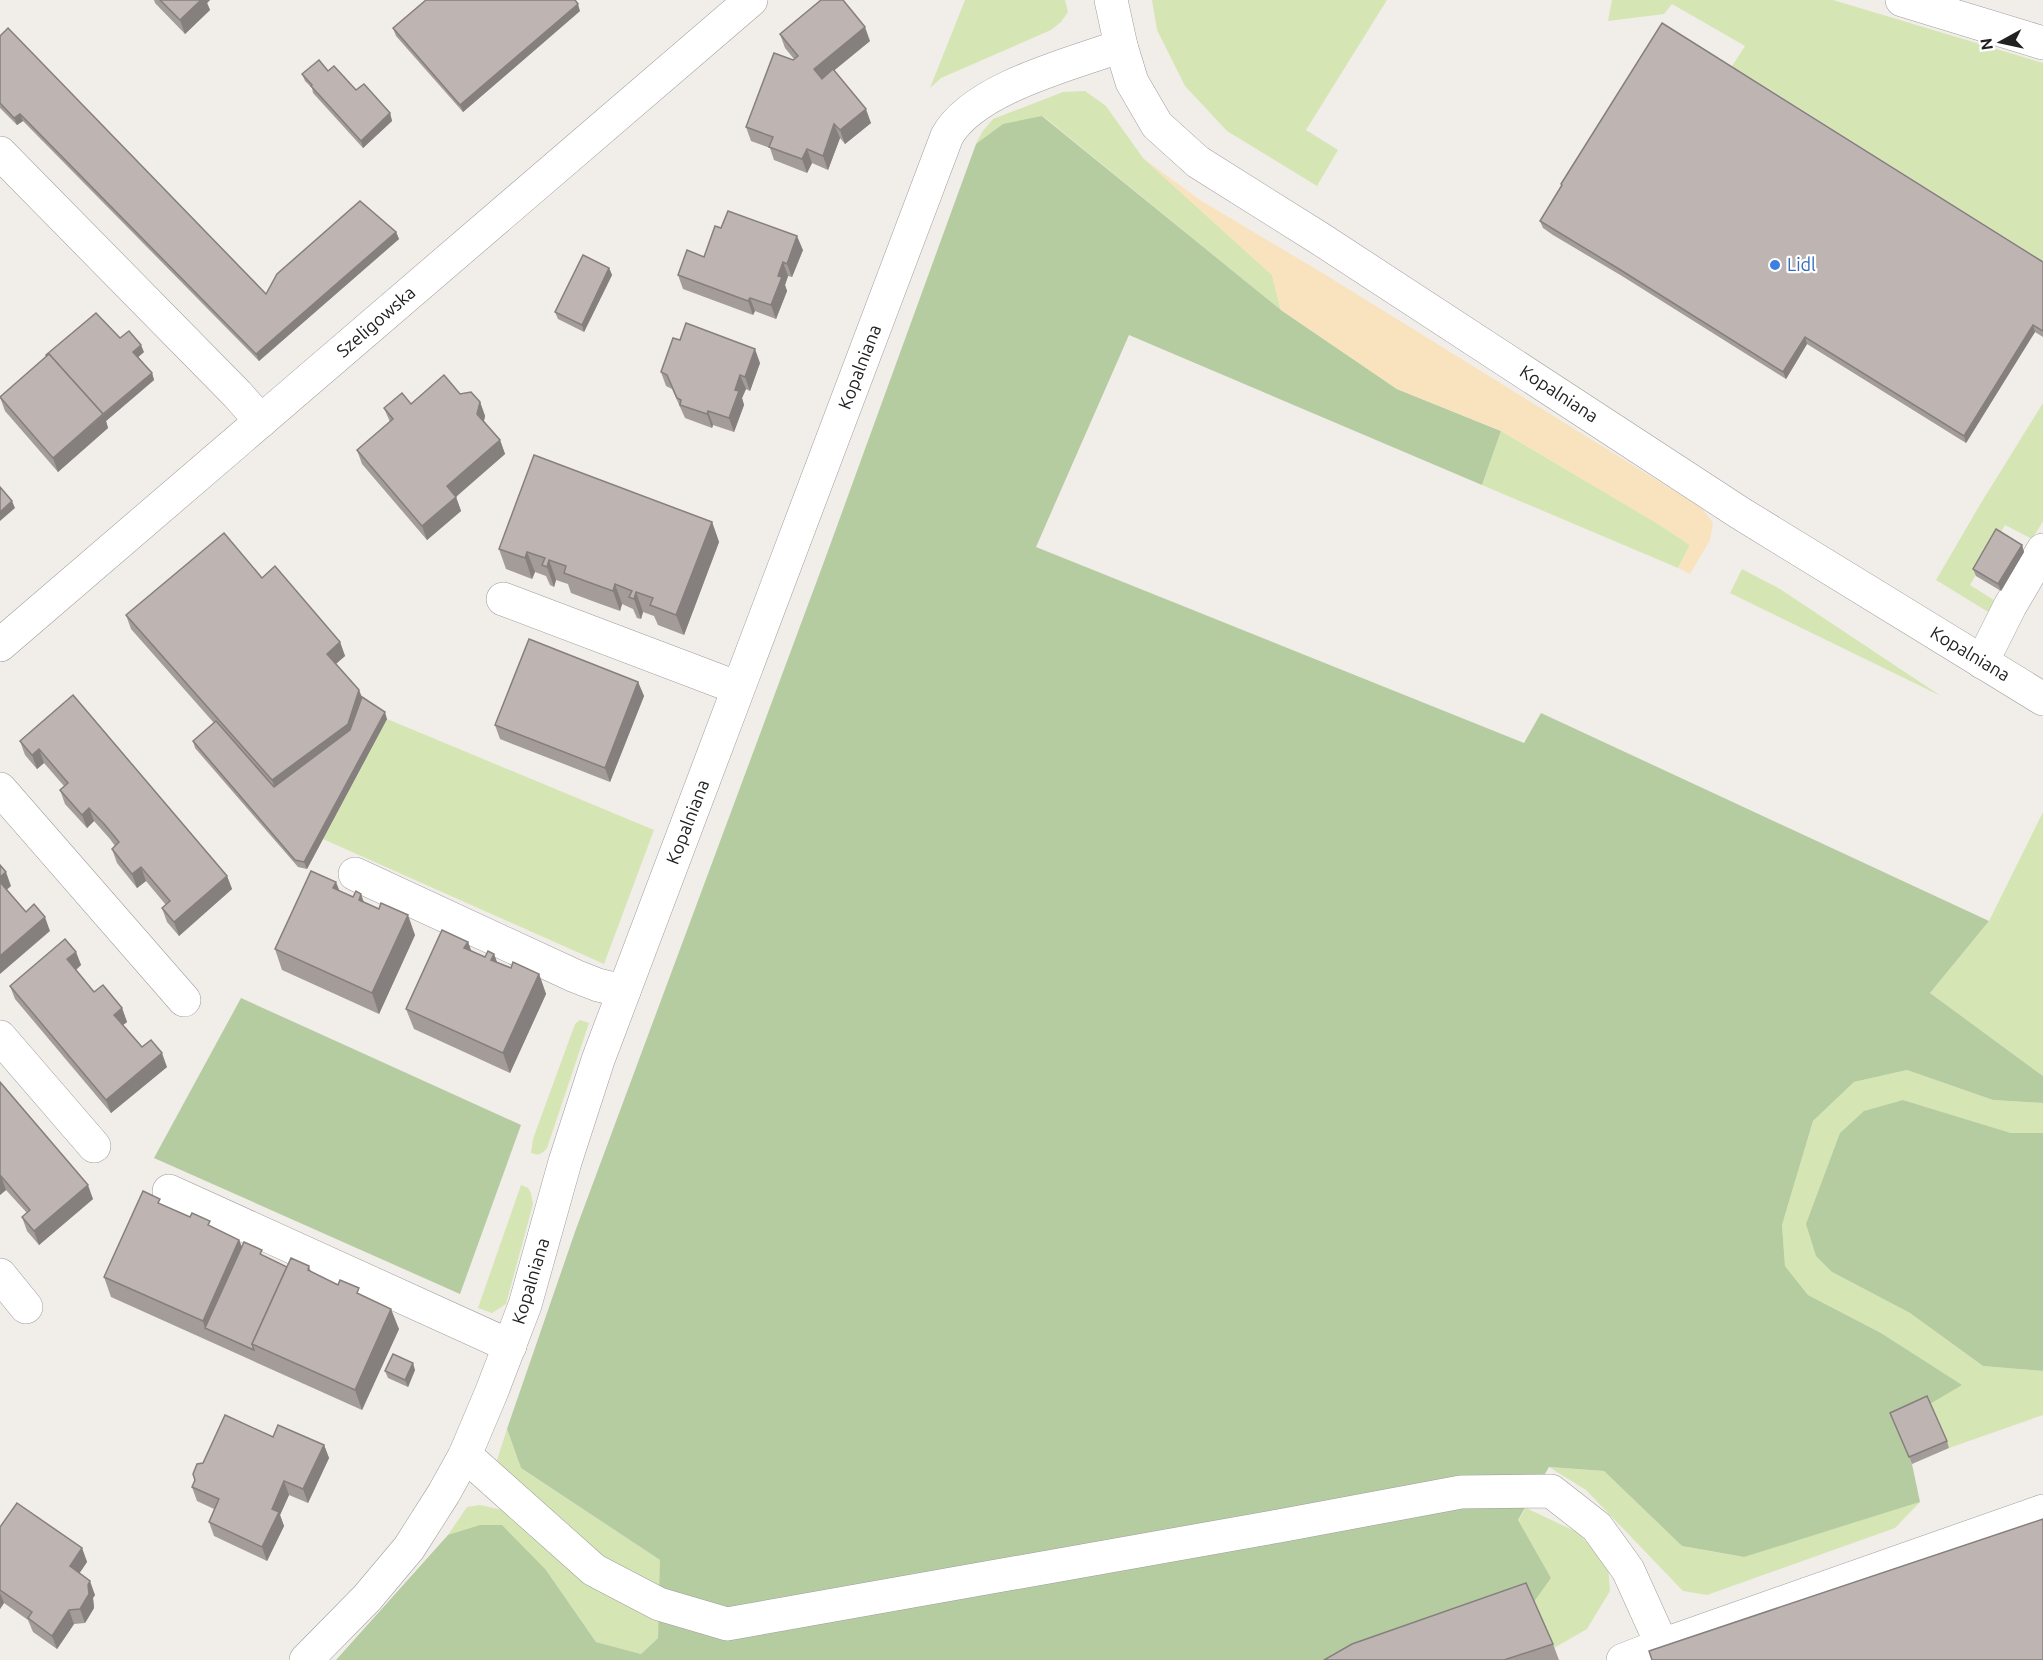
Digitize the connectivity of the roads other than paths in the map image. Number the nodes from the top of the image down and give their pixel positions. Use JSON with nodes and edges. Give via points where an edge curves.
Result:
{"nodes":[{"id":1,"x":751,"y":0,"type":"edge"},
{"id":2,"x":1111,"y":0,"type":"edge"},
{"id":3,"x":1902,"y":0,"type":"edge"},
{"id":4,"x":2043,"y":43,"type":"edge"},
{"id":5,"x":1121,"y":46,"type":"junction"},
{"id":6,"x":0,"y":153,"type":"edge"},
{"id":7,"x":261,"y":422,"type":"junction"},
{"id":8,"x":2043,"y":550,"type":"edge"},
{"id":9,"x":503,"y":599,"type":"dead end"},
{"id":10,"x":0,"y":645,"type":"edge"},
{"id":11,"x":1982,"y":662,"type":"junction"},
{"id":12,"x":738,"y":688,"type":"junction"},
{"id":13,"x":2043,"y":699,"type":"edge"},
{"id":14,"x":0,"y":789,"type":"edge"},
{"id":15,"x":355,"y":874,"type":"dead end"},
{"id":16,"x":624,"y":991,"type":"junction"},
{"id":17,"x":184,"y":1000,"type":"dead end"},
{"id":18,"x":0,"y":1037,"type":"edge"},
{"id":19,"x":94,"y":1146,"type":"dead end"},
{"id":20,"x":169,"y":1191,"type":"dead end"},
{"id":21,"x":0,"y":1275,"type":"edge"},
{"id":22,"x":27,"y":1307,"type":"dead end"},
{"id":23,"x":510,"y":1346,"type":"junction"},
{"id":24,"x":465,"y":1455,"type":"junction"},
{"id":25,"x":2043,"y":1511,"type":"edge"},
{"id":26,"x":1662,"y":1645,"type":"junction"},
{"id":27,"x":306,"y":1660,"type":"edge"},
{"id":28,"x":1623,"y":1660,"type":"edge"}],
"edges":[{"from":1,"to":7,"type":"street","name":"Szeligowska"},
{"from":2,"to":5,"type":"street","name":"Kopalniana"},
{"from":3,"to":4,"type":"street"},
{"from":5,"to":11,"type":"street","name":"Kopalniana","via":[[1132,82],[1157,125],[1198,162],[1740,513]]},
{"from":5,"to":12,"type":"street","name":"Kopalniana","via":[[1000,92],[954,123]]},
{"from":6,"to":7,"type":"street"},
{"from":7,"to":10,"type":"street","name":"Szeligowska"},
{"from":8,"to":11,"type":"street"},
{"from":9,"to":12,"type":"street"},
{"from":11,"to":13,"type":"street","name":"Kopalniana"},
{"from":12,"to":16,"type":"street","name":"Kopalniana"},
{"from":14,"to":17,"type":"street"},
{"from":15,"to":16,"type":"street","via":[[575,976]]},
{"from":16,"to":23,"type":"street","name":"Kopalniana","via":[[578,1117]]},
{"from":18,"to":19,"type":"street"},
{"from":20,"to":23,"type":"street"},
{"from":21,"to":22,"type":"street"},
{"from":23,"to":24,"type":"street","name":"Kopalniana"},
{"from":24,"to":26,"type":"street","via":[[594,1570],[659,1604],[727,1624],[1461,1492],[1551,1491],[1597,1527],[1622,1561]]},
{"from":24,"to":27,"type":"street","name":"Kopalniana","via":[[409,1548]]},
{"from":25,"to":26,"type":"street"},
{"from":26,"to":28,"type":"street"}]}
